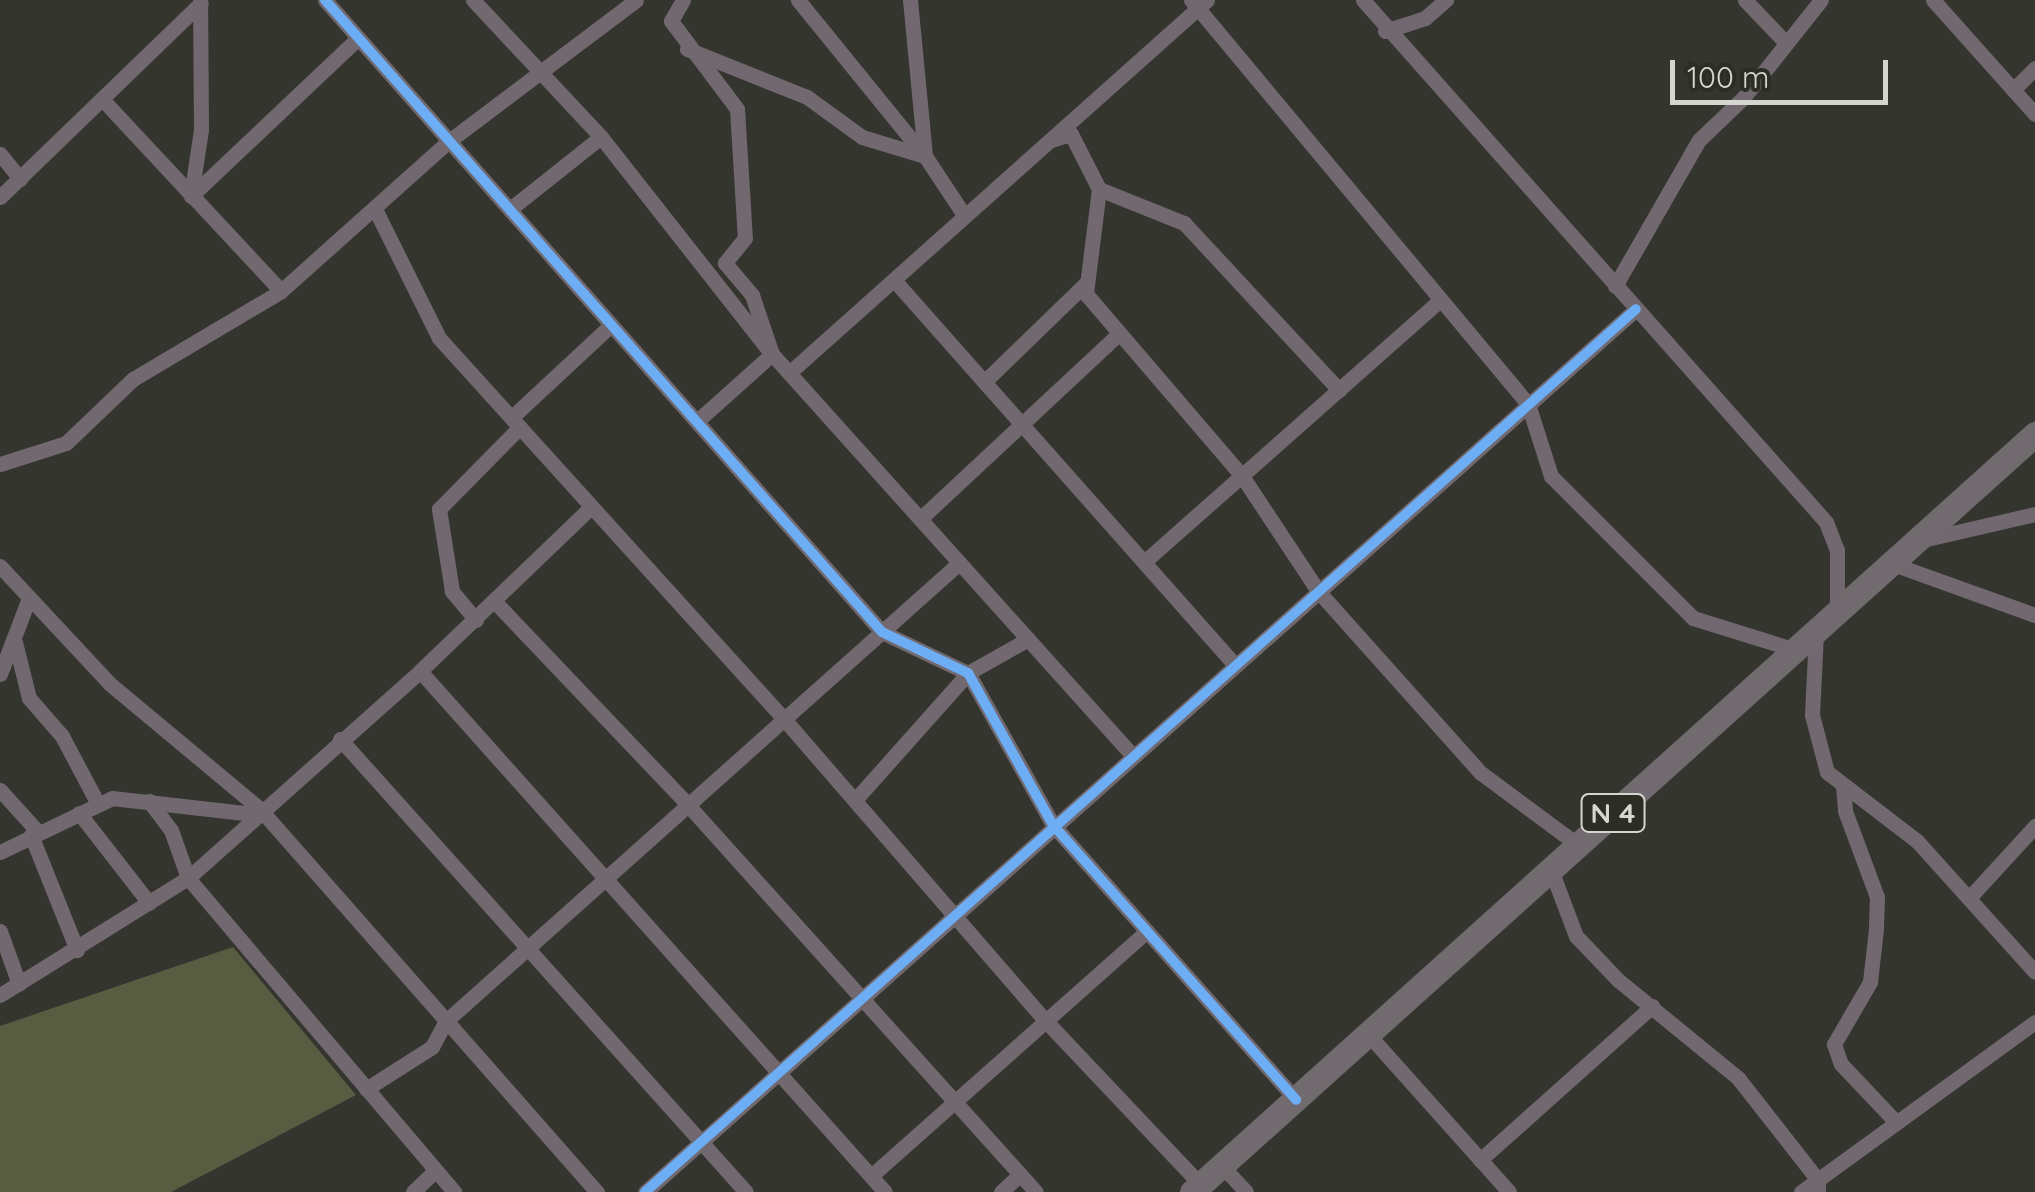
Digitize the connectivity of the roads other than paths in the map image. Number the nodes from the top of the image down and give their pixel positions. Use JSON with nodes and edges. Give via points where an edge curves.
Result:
{"nodes":[{"id":1,"x":325,"y":0,"type":"edge"},
{"id":2,"x":473,"y":0,"type":"edge"},
{"id":3,"x":636,"y":0,"type":"edge"},
{"id":4,"x":670,"y":0,"type":"edge"},
{"id":5,"x":683,"y":0,"type":"edge"},
{"id":6,"x":798,"y":0,"type":"edge"},
{"id":7,"x":910,"y":0,"type":"edge"},
{"id":8,"x":1363,"y":0,"type":"edge"},
{"id":9,"x":1446,"y":0,"type":"edge"},
{"id":10,"x":1745,"y":0,"type":"edge"},
{"id":11,"x":1821,"y":0,"type":"edge"},
{"id":12,"x":1933,"y":0,"type":"edge"},
{"id":13,"x":200,"y":2,"type":"edge"},
{"id":14,"x":1199,"y":2,"type":"edge"},
{"id":15,"x":1385,"y":31,"type":"junction"},
{"id":16,"x":358,"y":38,"type":"junction"},
{"id":17,"x":1786,"y":43,"type":"junction"},
{"id":18,"x":686,"y":48,"type":"junction"},
{"id":19,"x":539,"y":67,"type":"junction"},
{"id":20,"x":2035,"y":68,"type":"edge"},
{"id":21,"x":2013,"y":90,"type":"junction"},
{"id":22,"x":102,"y":99,"type":"junction"},
{"id":23,"x":2035,"y":114,"type":"edge"},
{"id":24,"x":601,"y":137,"type":"junction"},
{"id":25,"x":1051,"y":140,"type":"junction"},
{"id":26,"x":448,"y":141,"type":"junction"},
{"id":27,"x":0,"y":154,"type":"edge"},
{"id":28,"x":925,"y":156,"type":"junction"},
{"id":29,"x":20,"y":179,"type":"junction"},
{"id":30,"x":1099,"y":189,"type":"junction"},
{"id":31,"x":190,"y":196,"type":"junction"},
{"id":32,"x":0,"y":197,"type":"edge"},
{"id":33,"x":510,"y":209,"type":"junction"},
{"id":34,"x":376,"y":211,"type":"junction"},
{"id":35,"x":962,"y":212,"type":"junction"},
{"id":36,"x":894,"y":280,"type":"junction"},
{"id":37,"x":1085,"y":284,"type":"junction"},
{"id":38,"x":1615,"y":286,"type":"junction"},
{"id":39,"x":281,"y":291,"type":"junction"},
{"id":40,"x":1438,"y":302,"type":"junction"},
{"id":41,"x":1636,"y":309,"type":"junction"},
{"id":42,"x":611,"y":324,"type":"junction"},
{"id":43,"x":1117,"y":335,"type":"junction"},
{"id":44,"x":772,"y":354,"type":"junction"},
{"id":45,"x":789,"y":373,"type":"junction"},
{"id":46,"x":984,"y":382,"type":"junction"},
{"id":47,"x":1339,"y":390,"type":"junction"},
{"id":48,"x":1528,"y":404,"type":"junction"},
{"id":49,"x":697,"y":421,"type":"junction"},
{"id":50,"x":516,"y":422,"type":"junction"},
{"id":51,"x":1021,"y":424,"type":"junction"},
{"id":52,"x":2035,"y":434,"type":"edge"},
{"id":53,"x":0,"y":464,"type":"edge"},
{"id":54,"x":1242,"y":476,"type":"junction"},
{"id":55,"x":590,"y":508,"type":"junction"},
{"id":56,"x":2035,"y":514,"type":"edge"},
{"id":57,"x":920,"y":519,"type":"junction"},
{"id":58,"x":1915,"y":542,"type":"junction"},
{"id":59,"x":1144,"y":562,"type":"junction"},
{"id":60,"x":959,"y":563,"type":"junction"},
{"id":61,"x":1892,"y":564,"type":"junction"},
{"id":62,"x":0,"y":566,"type":"edge"},
{"id":63,"x":1318,"y":591,"type":"junction"},
{"id":64,"x":30,"y":598,"type":"junction"},
{"id":65,"x":494,"y":602,"type":"junction"},
{"id":66,"x":1837,"y":614,"type":"junction"},
{"id":67,"x":2035,"y":615,"type":"edge"},
{"id":68,"x":476,"y":620,"type":"junction"},
{"id":69,"x":882,"y":632,"type":"junction"},
{"id":70,"x":1816,"y":633,"type":"junction"},
{"id":71,"x":1028,"y":639,"type":"junction"},
{"id":72,"x":15,"y":642,"type":"junction"},
{"id":73,"x":1796,"y":650,"type":"junction"},
{"id":74,"x":1234,"y":664,"type":"junction"},
{"id":75,"x":420,"y":671,"type":"junction"},
{"id":76,"x":968,"y":672,"type":"junction"},
{"id":77,"x":0,"y":674,"type":"edge"},
{"id":78,"x":784,"y":719,"type":"junction"},
{"id":79,"x":340,"y":739,"type":"junction"},
{"id":80,"x":1132,"y":756,"type":"junction"},
{"id":81,"x":1843,"y":786,"type":"junction"},
{"id":82,"x":0,"y":790,"type":"edge"},
{"id":83,"x":149,"y":800,"type":"junction"},
{"id":84,"x":855,"y":800,"type":"junction"},
{"id":85,"x":98,"y":804,"type":"junction"},
{"id":86,"x":688,"y":805,"type":"junction"},
{"id":87,"x":256,"y":811,"type":"junction"},
{"id":88,"x":79,"y":813,"type":"junction"},
{"id":89,"x":1053,"y":825,"type":"junction"},
{"id":90,"x":2035,"y":826,"type":"edge"},
{"id":91,"x":35,"y":834,"type":"junction"},
{"id":92,"x":1578,"y":845,"type":"junction"},
{"id":93,"x":0,"y":852,"type":"edge"},
{"id":94,"x":1551,"y":870,"type":"junction"},
{"id":95,"x":188,"y":878,"type":"junction"},
{"id":96,"x":606,"y":879,"type":"junction"},
{"id":97,"x":1969,"y":898,"type":"junction"},
{"id":98,"x":149,"y":903,"type":"junction"},
{"id":99,"x":954,"y":915,"type":"junction"},
{"id":100,"x":0,"y":931,"type":"edge"},
{"id":101,"x":1146,"y":932,"type":"junction"},
{"id":102,"x":77,"y":950,"type":"junction"},
{"id":103,"x":526,"y":950,"type":"junction"},
{"id":104,"x":2035,"y":972,"type":"edge"},
{"id":105,"x":19,"y":984,"type":"junction"},
{"id":106,"x":0,"y":995,"type":"edge"},
{"id":107,"x":860,"y":996,"type":"junction"},
{"id":108,"x":1652,"y":1006,"type":"junction"},
{"id":109,"x":1043,"y":1018,"type":"junction"},
{"id":110,"x":446,"y":1021,"type":"junction"},
{"id":111,"x":2035,"y":1022,"type":"edge"},
{"id":112,"x":1367,"y":1033,"type":"junction"},
{"id":113,"x":776,"y":1070,"type":"junction"},
{"id":114,"x":366,"y":1089,"type":"junction"},
{"id":115,"x":954,"y":1100,"type":"junction"},
{"id":116,"x":1296,"y":1100,"type":"junction"},
{"id":117,"x":1894,"y":1122,"type":"junction"},
{"id":118,"x":702,"y":1143,"type":"junction"},
{"id":119,"x":1480,"y":1160,"type":"junction"},
{"id":120,"x":1222,"y":1166,"type":"junction"},
{"id":121,"x":434,"y":1171,"type":"junction"},
{"id":122,"x":1020,"y":1174,"type":"junction"},
{"id":123,"x":871,"y":1176,"type":"junction"},
{"id":124,"x":1818,"y":1186,"type":"edge"},
{"id":125,"x":1196,"y":1188,"type":"edge"},
{"id":126,"x":413,"y":1192,"type":"edge"},
{"id":127,"x":454,"y":1192,"type":"edge"},
{"id":128,"x":598,"y":1192,"type":"edge"},
{"id":129,"x":644,"y":1192,"type":"edge"},
{"id":130,"x":746,"y":1192,"type":"edge"},
{"id":131,"x":885,"y":1192,"type":"edge"},
{"id":132,"x":1000,"y":1192,"type":"edge"},
{"id":133,"x":1036,"y":1192,"type":"edge"},
{"id":134,"x":1246,"y":1192,"type":"edge"},
{"id":135,"x":1509,"y":1192,"type":"edge"},
{"id":136,"x":1801,"y":1192,"type":"edge"}],
"edges":[{"from":1,"to":16,"type":"street"},
{"from":2,"to":19,"type":"street"},
{"from":3,"to":19,"type":"street"},
{"from":4,"to":18,"type":"street","via":[[668,22]]},
{"from":5,"to":18,"type":"street","via":[[671,21]]},
{"from":6,"to":28,"type":"street"},
{"from":7,"to":28,"type":"street"},
{"from":8,"to":15,"type":"street"},
{"from":9,"to":15,"type":"street","via":[[1425,18]]},
{"from":10,"to":17,"type":"street"},
{"from":11,"to":17,"type":"street"},
{"from":12,"to":21,"type":"street"},
{"from":13,"to":22,"type":"street"},
{"from":13,"to":31,"type":"street","via":[[202,130]]},
{"from":14,"to":25,"type":"street"},
{"from":14,"to":40,"type":"street"},
{"from":15,"to":38,"type":"street"},
{"from":16,"to":26,"type":"street"},
{"from":16,"to":31,"type":"street"},
{"from":17,"to":38,"type":"street","via":[[1744,98],[1700,140]]},
{"from":18,"to":28,"type":"street","via":[[807,97],[862,137]]},
{"from":18,"to":44,"type":"street","via":[[737,109],[744,238],[725,263],[752,295]]},
{"from":19,"to":24,"type":"street"},
{"from":19,"to":26,"type":"street"},
{"from":20,"to":21,"type":"street"},
{"from":21,"to":23,"type":"street"},
{"from":22,"to":29,"type":"street"},
{"from":22,"to":31,"type":"street"},
{"from":24,"to":33,"type":"street"},
{"from":24,"to":44,"type":"street"},
{"from":25,"to":30,"type":"street","via":[[1071,134]]},
{"from":25,"to":35,"type":"street"},
{"from":26,"to":33,"type":"street"},
{"from":26,"to":34,"type":"street"},
{"from":27,"to":29,"type":"street"},
{"from":28,"to":35,"type":"street"},
{"from":29,"to":32,"type":"street"},
{"from":30,"to":37,"type":"street"},
{"from":30,"to":47,"type":"street","via":[[1184,223]]},
{"from":31,"to":39,"type":"street"},
{"from":33,"to":42,"type":"street"},
{"from":34,"to":39,"type":"street"},
{"from":34,"to":50,"type":"street","via":[[439,338]]},
{"from":35,"to":36,"type":"street"},
{"from":36,"to":45,"type":"street"},
{"from":36,"to":46,"type":"street"},
{"from":37,"to":43,"type":"street"},
{"from":37,"to":46,"type":"street"},
{"from":38,"to":41,"type":"street"},
{"from":39,"to":53,"type":"street","via":[[133,379],[66,443]]},
{"from":40,"to":47,"type":"street"},
{"from":40,"to":48,"type":"street"},
{"from":41,"to":48,"type":"street"},
{"from":41,"to":66,"type":"street","via":[[1826,522],[1837,550]]},
{"from":42,"to":49,"type":"street"},
{"from":42,"to":50,"type":"street"},
{"from":43,"to":51,"type":"street"},
{"from":43,"to":54,"type":"street"},
{"from":44,"to":45,"type":"street"},
{"from":44,"to":49,"type":"street"},
{"from":45,"to":57,"type":"street"},
{"from":46,"to":51,"type":"street"},
{"from":47,"to":54,"type":"street"},
{"from":48,"to":63,"type":"street"},
{"from":48,"to":73,"type":"street","via":[[1551,476],[1678,606],[1712,627]]},
{"from":49,"to":69,"type":"street"},
{"from":50,"to":55,"type":"street"},
{"from":50,"to":68,"type":"street","via":[[438,508],[452,591]]},
{"from":51,"to":57,"type":"street"},
{"from":51,"to":59,"type":"street"},
{"from":52,"to":58,"type":"main road","number":"N 4"},
{"from":54,"to":59,"type":"street"},
{"from":54,"to":63,"type":"street"},
{"from":55,"to":65,"type":"street"},
{"from":55,"to":78,"type":"street"},
{"from":56,"to":58,"type":"street"},
{"from":57,"to":60,"type":"street"},
{"from":58,"to":61,"type":"main road","number":"N 4"},
{"from":59,"to":74,"type":"street"},
{"from":60,"to":69,"type":"street"},
{"from":60,"to":71,"type":"street"},
{"from":61,"to":66,"type":"main road","number":"N 4"},
{"from":61,"to":67,"type":"street"},
{"from":62,"to":64,"type":"street"},
{"from":63,"to":74,"type":"street"},
{"from":63,"to":92,"type":"street","via":[[1481,773]]},
{"from":64,"to":72,"type":"street"},
{"from":64,"to":87,"type":"street","via":[[116,690]]},
{"from":65,"to":68,"type":"street"},
{"from":65,"to":86,"type":"street"},
{"from":66,"to":70,"type":"main road","number":"N 4"},
{"from":68,"to":75,"type":"street"},
{"from":69,"to":76,"type":"street"},
{"from":69,"to":78,"type":"street"},
{"from":70,"to":73,"type":"main road","number":"N 4"},
{"from":70,"to":81,"type":"street","via":[[1816,747]]},
{"from":71,"to":76,"type":"street"},
{"from":71,"to":80,"type":"street"},
{"from":72,"to":77,"type":"street"},
{"from":72,"to":85,"type":"street","via":[[29,698],[62,736]]},
{"from":73,"to":92,"type":"main road","number":"N 4"},
{"from":74,"to":80,"type":"street"},
{"from":75,"to":79,"type":"street"},
{"from":75,"to":96,"type":"street"},
{"from":76,"to":84,"type":"street"},
{"from":76,"to":89,"type":"street"},
{"from":78,"to":84,"type":"street"},
{"from":78,"to":86,"type":"street"},
{"from":79,"to":87,"type":"street"},
{"from":79,"to":103,"type":"street"},
{"from":80,"to":89,"type":"street"},
{"from":81,"to":97,"type":"street","via":[[1917,840]]},
{"from":81,"to":117,"type":"street","via":[[1845,811],[1876,897],[1876,930],[1870,982],[1834,1044],[1841,1064]]},
{"from":82,"to":91,"type":"street"},
{"from":83,"to":85,"type":"street","via":[[127,796]]},
{"from":83,"to":87,"type":"street"},
{"from":83,"to":95,"type":"street","via":[[171,830]]},
{"from":84,"to":99,"type":"street"},
{"from":85,"to":88,"type":"street"},
{"from":86,"to":96,"type":"street"},
{"from":86,"to":107,"type":"street"},
{"from":87,"to":95,"type":"street"},
{"from":87,"to":110,"type":"street"},
{"from":88,"to":91,"type":"street"},
{"from":88,"to":98,"type":"street"},
{"from":89,"to":99,"type":"street"},
{"from":89,"to":101,"type":"street"},
{"from":90,"to":97,"type":"street"},
{"from":91,"to":93,"type":"street"},
{"from":91,"to":102,"type":"street"},
{"from":92,"to":94,"type":"main road","number":"N 4"},
{"from":94,"to":108,"type":"street","via":[[1576,936]]},
{"from":94,"to":112,"type":"main road","number":"N 4"},
{"from":95,"to":98,"type":"street"},
{"from":95,"to":114,"type":"street"},
{"from":96,"to":103,"type":"street"},
{"from":96,"to":113,"type":"street"},
{"from":97,"to":104,"type":"street"},
{"from":98,"to":102,"type":"street"},
{"from":99,"to":107,"type":"street"},
{"from":99,"to":109,"type":"street"},
{"from":100,"to":105,"type":"street"},
{"from":101,"to":109,"type":"street"},
{"from":101,"to":116,"type":"street"},
{"from":102,"to":105,"type":"street"},
{"from":103,"to":110,"type":"street"},
{"from":103,"to":118,"type":"street"},
{"from":105,"to":106,"type":"street"},
{"from":107,"to":113,"type":"street"},
{"from":107,"to":115,"type":"street"},
{"from":108,"to":119,"type":"street"},
{"from":108,"to":124,"type":"street","via":[[1738,1078]]},
{"from":109,"to":115,"type":"street"},
{"from":109,"to":125,"type":"street"},
{"from":110,"to":114,"type":"street","via":[[432,1047]]},
{"from":110,"to":128,"type":"street"},
{"from":111,"to":117,"type":"street"},
{"from":112,"to":116,"type":"main road","number":"N 4"},
{"from":112,"to":119,"type":"street"},
{"from":113,"to":118,"type":"street"},
{"from":113,"to":123,"type":"street"},
{"from":114,"to":121,"type":"street"},
{"from":115,"to":122,"type":"street"},
{"from":115,"to":123,"type":"street"},
{"from":116,"to":120,"type":"main road","number":"N 4"},
{"from":117,"to":124,"type":"street"},
{"from":118,"to":129,"type":"street"},
{"from":118,"to":130,"type":"street"},
{"from":119,"to":135,"type":"street"},
{"from":120,"to":125,"type":"main road","number":"N 4"},
{"from":120,"to":134,"type":"street"},
{"from":121,"to":126,"type":"street"},
{"from":121,"to":127,"type":"street"},
{"from":122,"to":132,"type":"street"},
{"from":122,"to":133,"type":"street"},
{"from":123,"to":131,"type":"street"},
{"from":124,"to":136,"type":"street"}]}
